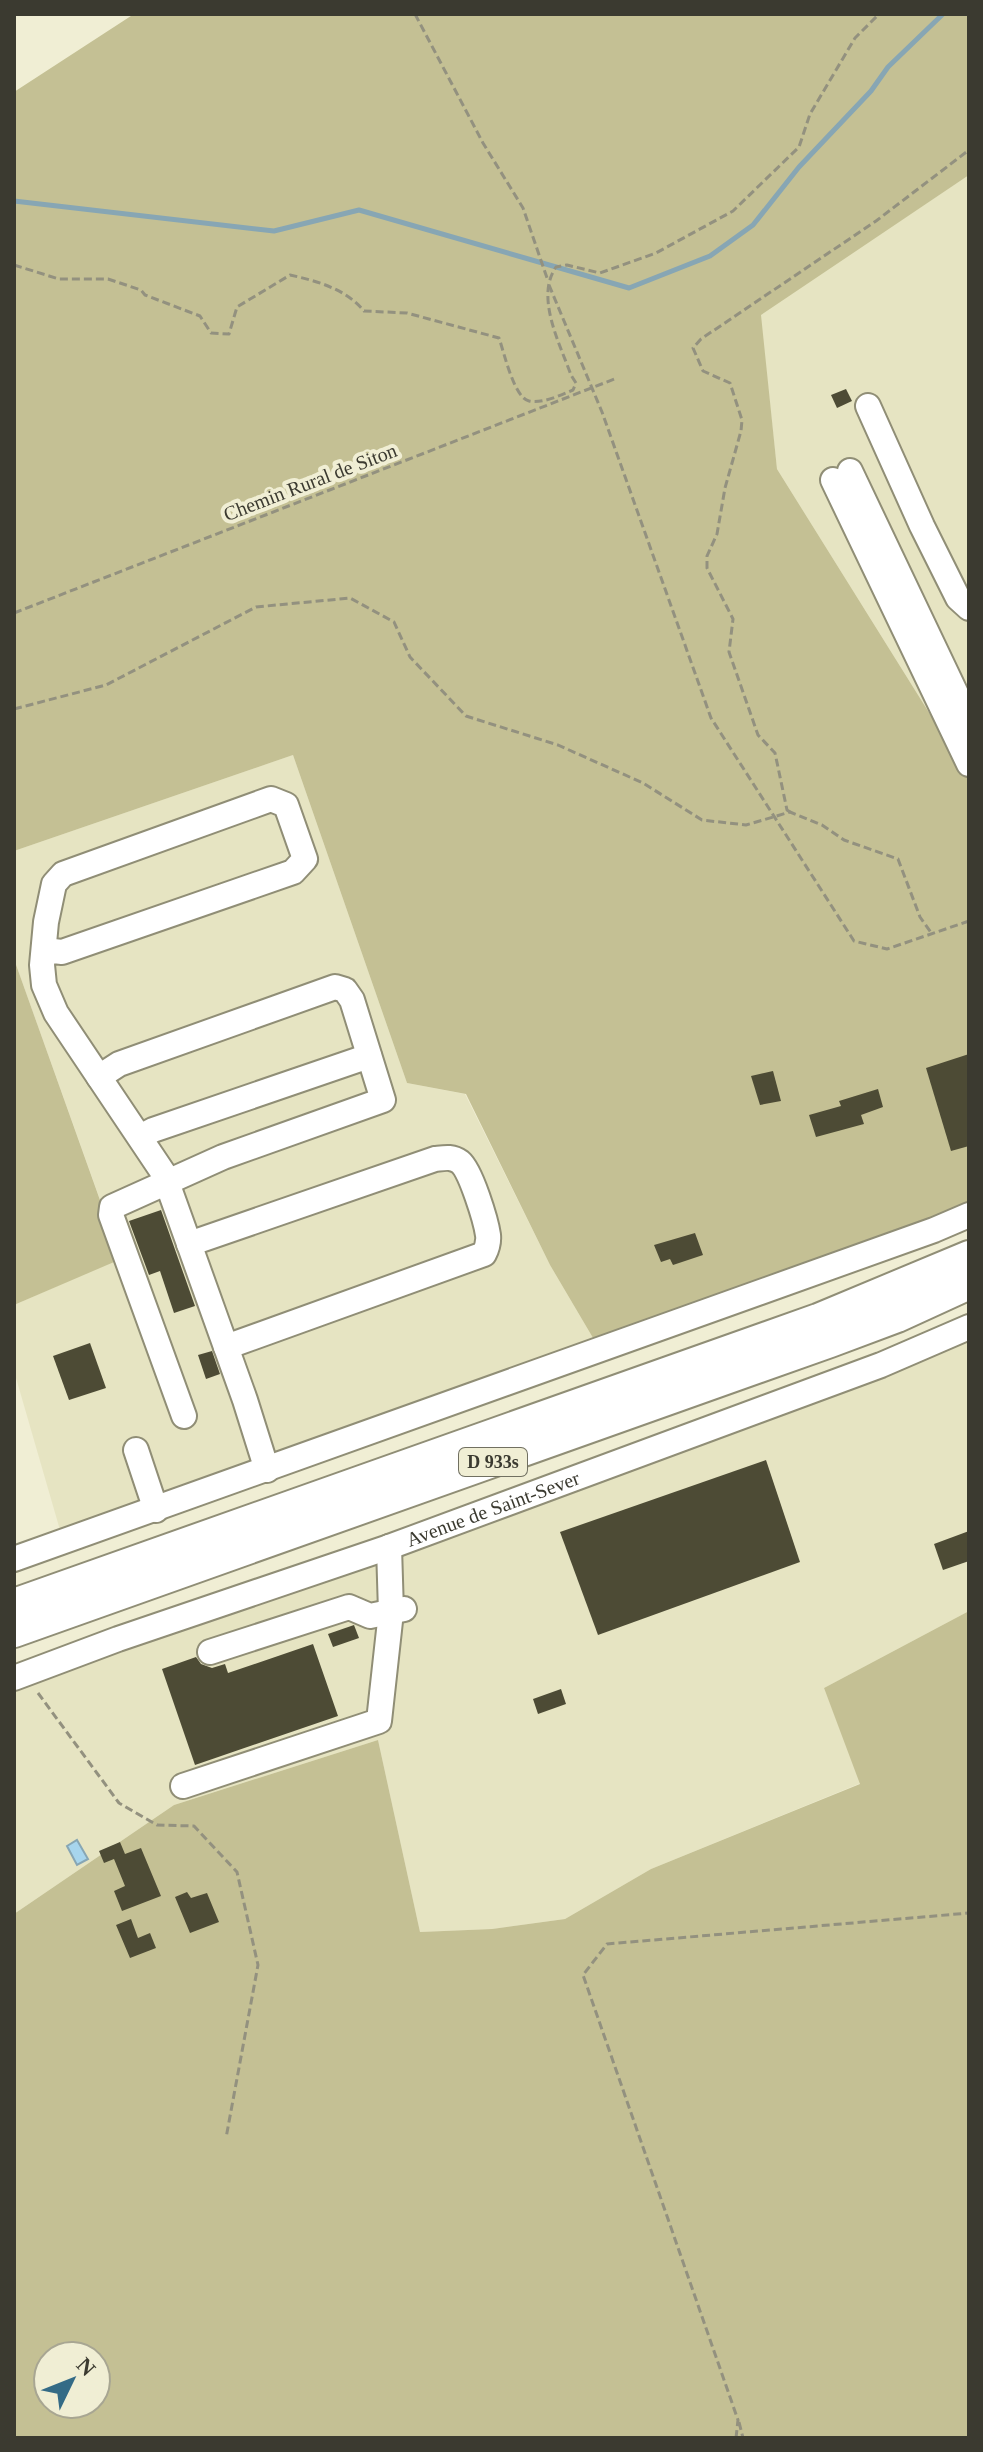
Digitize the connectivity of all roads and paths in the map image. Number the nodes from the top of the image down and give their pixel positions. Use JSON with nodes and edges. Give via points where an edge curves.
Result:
{"nodes":[{"id":1,"x":415,"y":14,"type":"edge"},
{"id":2,"x":879,"y":14,"type":"edge"},
{"id":3,"x":969,"y":150,"type":"edge"},
{"id":4,"x":14,"y":265,"type":"edge"},
{"id":5,"x":547,"y":279,"type":"junction"},
{"id":6,"x":617,"y":378,"type":"dead end"},
{"id":7,"x":592,"y":388,"type":"junction"},
{"id":8,"x":868,"y":406,"type":"dead end"},
{"id":9,"x":842,"y":475,"type":"dead end"},
{"id":10,"x":969,"y":608,"type":"edge"},
{"id":11,"x":14,"y":613,"type":"edge"},
{"id":12,"x":949,"y":677,"type":"edge"},
{"id":13,"x":14,"y":709,"type":"edge"},
{"id":14,"x":969,"y":721,"type":"edge"},
{"id":15,"x":969,"y":764,"type":"edge"},
{"id":16,"x":790,"y":812,"type":"junction"},
{"id":17,"x":774,"y":816,"type":"junction"},
{"id":18,"x":969,"y":921,"type":"edge"},
{"id":19,"x":932,"y":934,"type":"junction"},
{"id":20,"x":44,"y":950,"type":"junction"},
{"id":21,"x":369,"y":1056,"type":"junction"},
{"id":22,"x":99,"y":1077,"type":"junction"},
{"id":23,"x":140,"y":1137,"type":"junction"},
{"id":24,"x":168,"y":1184,"type":"junction"},
{"id":25,"x":969,"y":1215,"type":"edge"},
{"id":26,"x":189,"y":1244,"type":"junction"},
{"id":27,"x":969,"y":1256,"type":"edge"},
{"id":28,"x":969,"y":1284,"type":"edge"},
{"id":29,"x":969,"y":1327,"type":"edge"},
{"id":30,"x":226,"y":1347,"type":"junction"},
{"id":31,"x":184,"y":1416,"type":"dead end"},
{"id":32,"x":136,"y":1450,"type":"dead end"},
{"id":33,"x":267,"y":1470,"type":"junction"},
{"id":34,"x":156,"y":1510,"type":"junction"},
{"id":35,"x":389,"y":1547,"type":"junction"},
{"id":36,"x":14,"y":1559,"type":"edge"},
{"id":37,"x":14,"y":1604,"type":"edge"},
{"id":38,"x":391,"y":1612,"type":"junction"},
{"id":39,"x":14,"y":1632,"type":"edge"},
{"id":40,"x":210,"y":1652,"type":"dead end"},
{"id":41,"x":19,"y":1676,"type":"edge"},
{"id":42,"x":183,"y":1786,"type":"dead end"},
{"id":43,"x":969,"y":1913,"type":"edge"},
{"id":44,"x":226,"y":2138,"type":"dead end"},
{"id":45,"x":738,"y":2420,"type":"junction"},
{"id":46,"x":736,"y":2438,"type":"edge"},
{"id":47,"x":743,"y":2438,"type":"edge"}],
"edges":[{"from":1,"to":5,"type":"path","via":[[523,208]]},
{"from":2,"to":5,"type":"path","via":[[855,38],[810,114],[799,147],[733,211],[656,253],[600,273],[556,267]]},
{"from":3,"to":16,"type":"path","via":[[693,348],[703,371],[730,383],[742,420],[707,568],[733,619],[729,652],[758,735],[775,753]]},
{"from":4,"to":5,"type":"path","via":[[59,279],[108,279],[141,290],[200,316],[211,333],[229,334],[237,307],[290,275],[326,284],[364,311],[407,313],[499,338],[518,395],[529,401],[550,399],[573,390],[576,383],[549,312]]},
{"from":5,"to":7,"type":"path"},
{"from":6,"to":7,"type":"path","name":"Chemin Rural de Siton"},
{"from":7,"to":11,"type":"path","name":"Chemin Rural de Siton"},
{"from":7,"to":17,"type":"path","via":[[711,718]]},
{"from":8,"to":10,"type":"street","via":[[946,574]]},
{"from":9,"to":12,"type":"street"},
{"from":12,"to":14,"type":"street"},
{"from":12,"to":15,"type":"street"},
{"from":13,"to":17,"type":"path","via":[[106,685],[256,607],[350,598],[394,622],[410,657],[466,716],[558,745],[643,783],[702,820],[746,825]]},
{"from":16,"to":17,"type":"path"},
{"from":16,"to":19,"type":"path","via":[[844,840],[898,859]]},
{"from":17,"to":19,"type":"path","via":[[854,941],[887,949]]},
{"from":18,"to":19,"type":"path"},
{"from":20,"to":20,"type":"street","via":[[54,884],[63,874],[271,799],[286,805],[305,859],[293,872],[62,952]]},
{"from":20,"to":22,"type":"street","via":[[49,1000]]},
{"from":21,"to":22,"type":"street","via":[[352,1000],[335,987],[119,1064]]},
{"from":21,"to":23,"type":"street"},
{"from":21,"to":24,"type":"street","via":[[383,1100],[223,1157]]},
{"from":22,"to":23,"type":"street"},
{"from":23,"to":24,"type":"street"},
{"from":24,"to":26,"type":"street"},
{"from":24,"to":31,"type":"street","via":[[119,1203],[111,1215]]},
{"from":25,"to":33,"type":"street"},
{"from":26,"to":30,"type":"street"},
{"from":26,"to":30,"type":"street","via":[[435,1159],[450,1157],[468,1172],[488,1235],[484,1254]]},
{"from":27,"to":37,"type":"main road","number":"D 933s","via":[[818,1319]]},
{"from":28,"to":39,"type":"main road","number":"D 933s","via":[[815,1348]]},
{"from":29,"to":35,"type":"street","name":"Avenue de Saint-Sever","via":[[881,1365]]},
{"from":30,"to":33,"type":"street"},
{"from":32,"to":34,"type":"street"},
{"from":33,"to":34,"type":"street"},
{"from":34,"to":36,"type":"street"},
{"from":35,"to":38,"type":"street"},
{"from":35,"to":41,"type":"street","name":"Avenue de Saint-Sever"},
{"from":38,"to":40,"type":"street","via":[[370,1616],[349,1607]]},
{"from":38,"to":42,"type":"street","via":[[379,1721]]},
{"from":41,"to":44,"type":"path","via":[[119,1803],[157,1825],[194,1826],[237,1872],[258,1965]]},
{"from":43,"to":45,"type":"path","via":[[607,1944],[583,1975]]},
{"from":45,"to":46,"type":"path"},
{"from":45,"to":47,"type":"path"}]}
